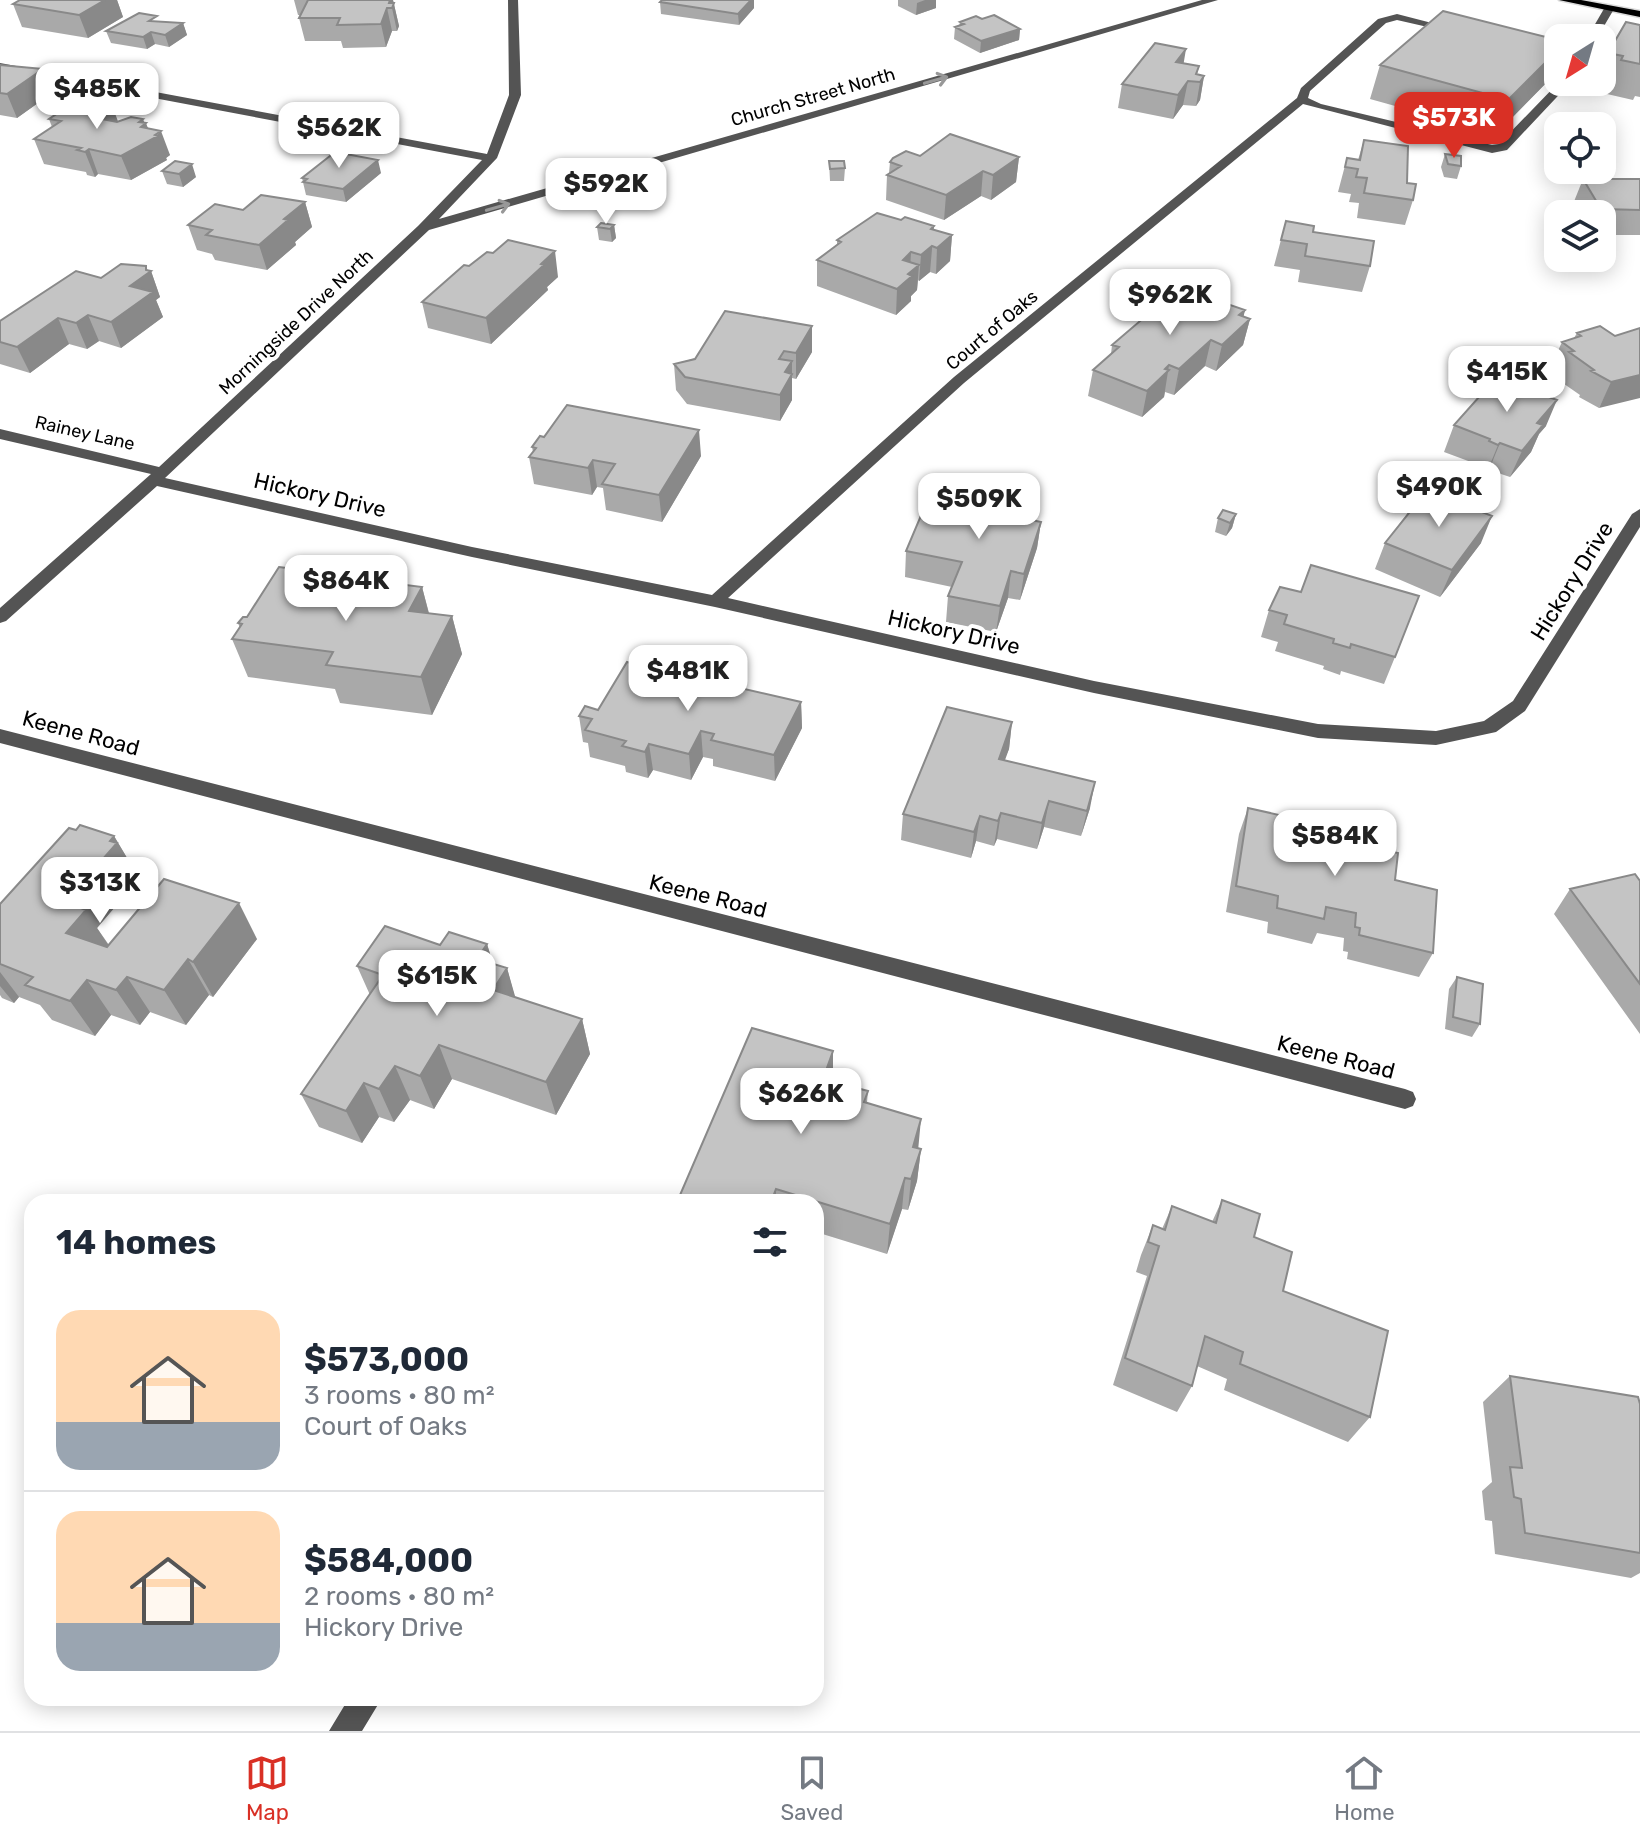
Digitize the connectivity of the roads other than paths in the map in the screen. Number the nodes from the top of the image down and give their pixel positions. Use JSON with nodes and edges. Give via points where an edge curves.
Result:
{"nodes":[{"id":1,"x":513,"y":0,"type":"edge"},
{"id":2,"x":1177,"y":0,"type":"edge"},
{"id":3,"x":1213,"y":0,"type":"edge"},
{"id":4,"x":1564,"y":0,"type":"edge"},
{"id":5,"x":1190,"y":7,"type":"junction"},
{"id":6,"x":1609,"y":9,"type":"junction"},
{"id":7,"x":1640,"y":14,"type":"edge"},
{"id":8,"x":1600,"y":24,"type":"edge"},
{"id":9,"x":1470,"y":34,"type":"edge"},
{"id":10,"x":0,"y":66,"type":"edge"},
{"id":11,"x":1552,"y":96,"type":"edge"},
{"id":12,"x":1302,"y":99,"type":"junction"},
{"id":13,"x":491,"y":158,"type":"junction"},
{"id":14,"x":423,"y":229,"type":"junction"},
{"id":15,"x":0,"y":434,"type":"edge"},
{"id":16,"x":158,"y":476,"type":"junction"},
{"id":17,"x":1640,"y":514,"type":"edge"},
{"id":18,"x":715,"y":601,"type":"junction"},
{"id":19,"x":0,"y":617,"type":"edge"},
{"id":20,"x":0,"y":736,"type":"edge"},
{"id":21,"x":1405,"y":1099,"type":"dead end"},
{"id":22,"x":361,"y":1706,"type":"edge"},
{"id":23,"x":344,"y":1731,"type":"edge"}],
"edges":[{"from":1,"to":13,"type":"street","name":"Morningside Drive North","via":[[515,95]]},
{"from":2,"to":5,"type":"street"},
{"from":3,"to":5,"type":"street","name":"Church Street North"},
{"from":4,"to":6,"type":"main road"},
{"from":14,"to":5,"type":"street","name":"Church Street North","one_way":true},
{"from":6,"to":7,"type":"main road"},
{"from":6,"to":8,"type":"street"},
{"from":9,"to":12,"type":"street","name":"Court of Oaks","via":[[1397,17],[1382,21],[1305,90]]},
{"from":10,"to":13,"type":"street"},
{"from":11,"to":12,"type":"street","via":[[1503,147],[1492,149]]},
{"from":12,"to":18,"type":"street","name":"Court of Oaks","via":[[959,380]]},
{"from":13,"to":14,"type":"street","name":"Morningside Drive North"},
{"from":14,"to":16,"type":"street","name":"Morningside Drive North"},
{"from":15,"to":16,"type":"street","name":"Rainey Lane"},
{"from":16,"to":18,"type":"street","name":"Hickory Drive","via":[[472,552]]},
{"from":16,"to":19,"type":"street","name":"Morningside Drive North"},
{"from":17,"to":18,"type":"street","name":"Hickory Drive","via":[[1519,706],[1489,727],[1436,738],[1318,731],[1094,687]]},
{"from":20,"to":21,"type":"street","name":"Keene Road"},
{"from":22,"to":23,"type":"street"}]}
